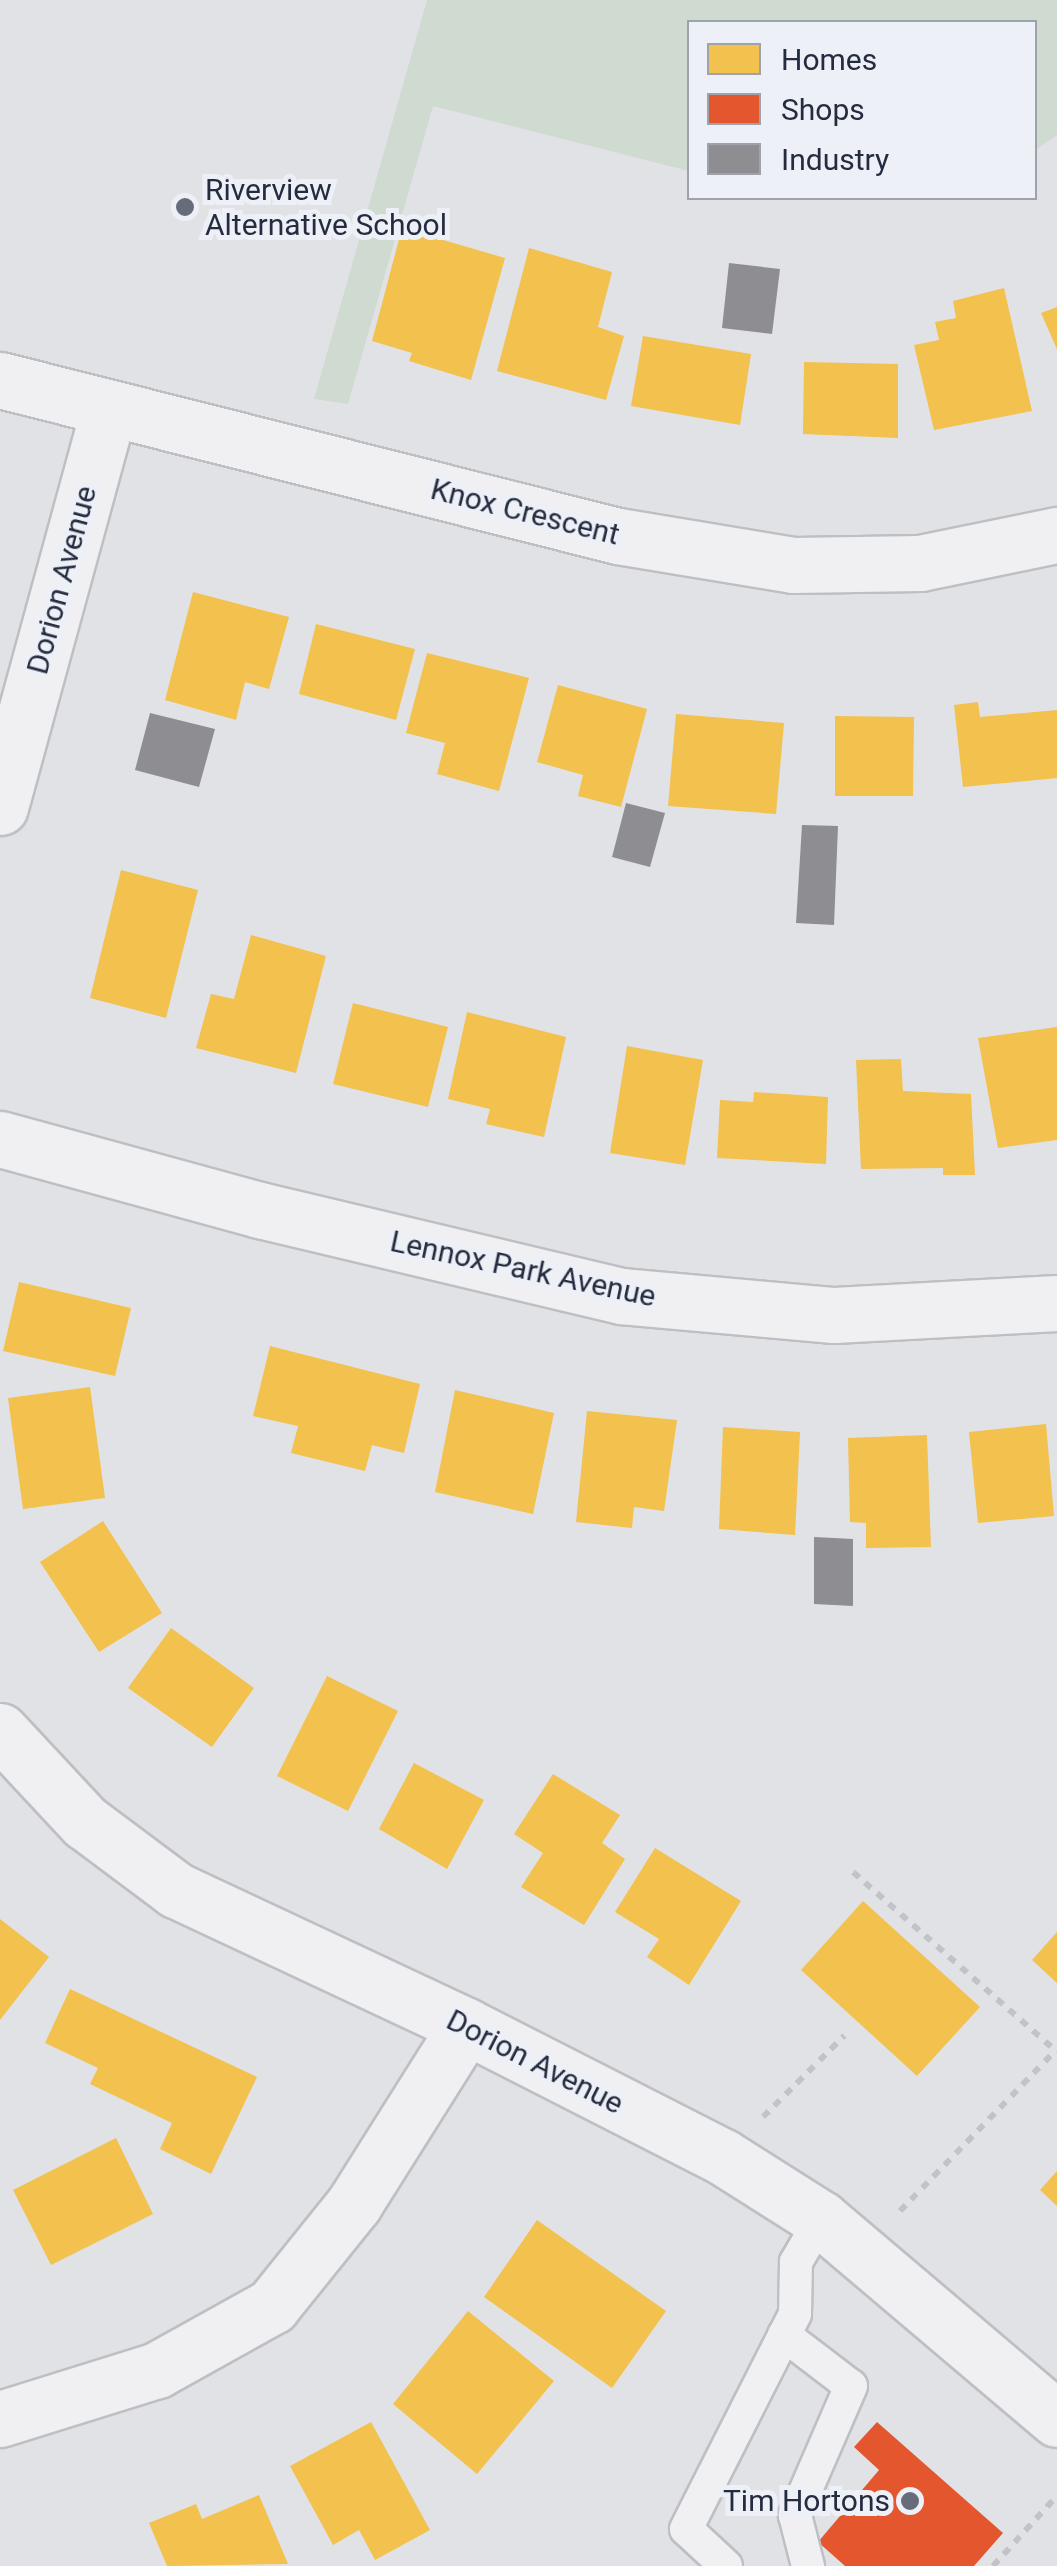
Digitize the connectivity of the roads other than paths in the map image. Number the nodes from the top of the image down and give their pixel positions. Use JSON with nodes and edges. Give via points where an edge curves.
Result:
{"nodes":[{"id":1,"x":0,"y":380,"type":"edge"},
{"id":2,"x":108,"y":410,"type":"junction"},
{"id":3,"x":1057,"y":535,"type":"edge"},
{"id":4,"x":0,"y":807,"type":"edge"},
{"id":5,"x":0,"y":1139,"type":"edge"},
{"id":6,"x":1057,"y":1303,"type":"edge"},
{"id":7,"x":0,"y":1730,"type":"edge"},
{"id":8,"x":466,"y":2026,"type":"junction"},
{"id":9,"x":821,"y":2219,"type":"junction"},
{"id":10,"x":784,"y":2336,"type":"junction"},
{"id":11,"x":0,"y":2419,"type":"edge"},
{"id":12,"x":1057,"y":2419,"type":"edge"},
{"id":13,"x":726,"y":2566,"type":"edge"},
{"id":14,"x":808,"y":2566,"type":"edge"}],
"edges":[{"from":1,"to":2,"type":"street","name":"Knox Crescent"},
{"from":2,"to":3,"type":"street","name":"Knox Crescent","via":[[618,536],[793,566],[920,563]]},
{"from":2,"to":4,"type":"street","name":"Dorion Avenue"},
{"from":5,"to":6,"type":"street","name":"Lennox Park Avenue","via":[[260,1210],[621,1296],[834,1315]]},
{"from":7,"to":8,"type":"street","name":"Dorion Avenue","via":[[85,1822],[176,1890]]},
{"from":8,"to":9,"type":"street","name":"Dorion Avenue","via":[[723,2157]]},
{"from":8,"to":11,"type":"street","via":[[354,2204],[272,2306],[158,2370]]},
{"from":9,"to":10,"type":"lane","via":[[796,2262],[795,2314]]},
{"from":9,"to":12,"type":"street","name":"Dorion Avenue"},
{"from":10,"to":13,"type":"lane","via":[[686,2529]]},
{"from":10,"to":14,"type":"lane","via":[[851,2386],[795,2515]]}]}
